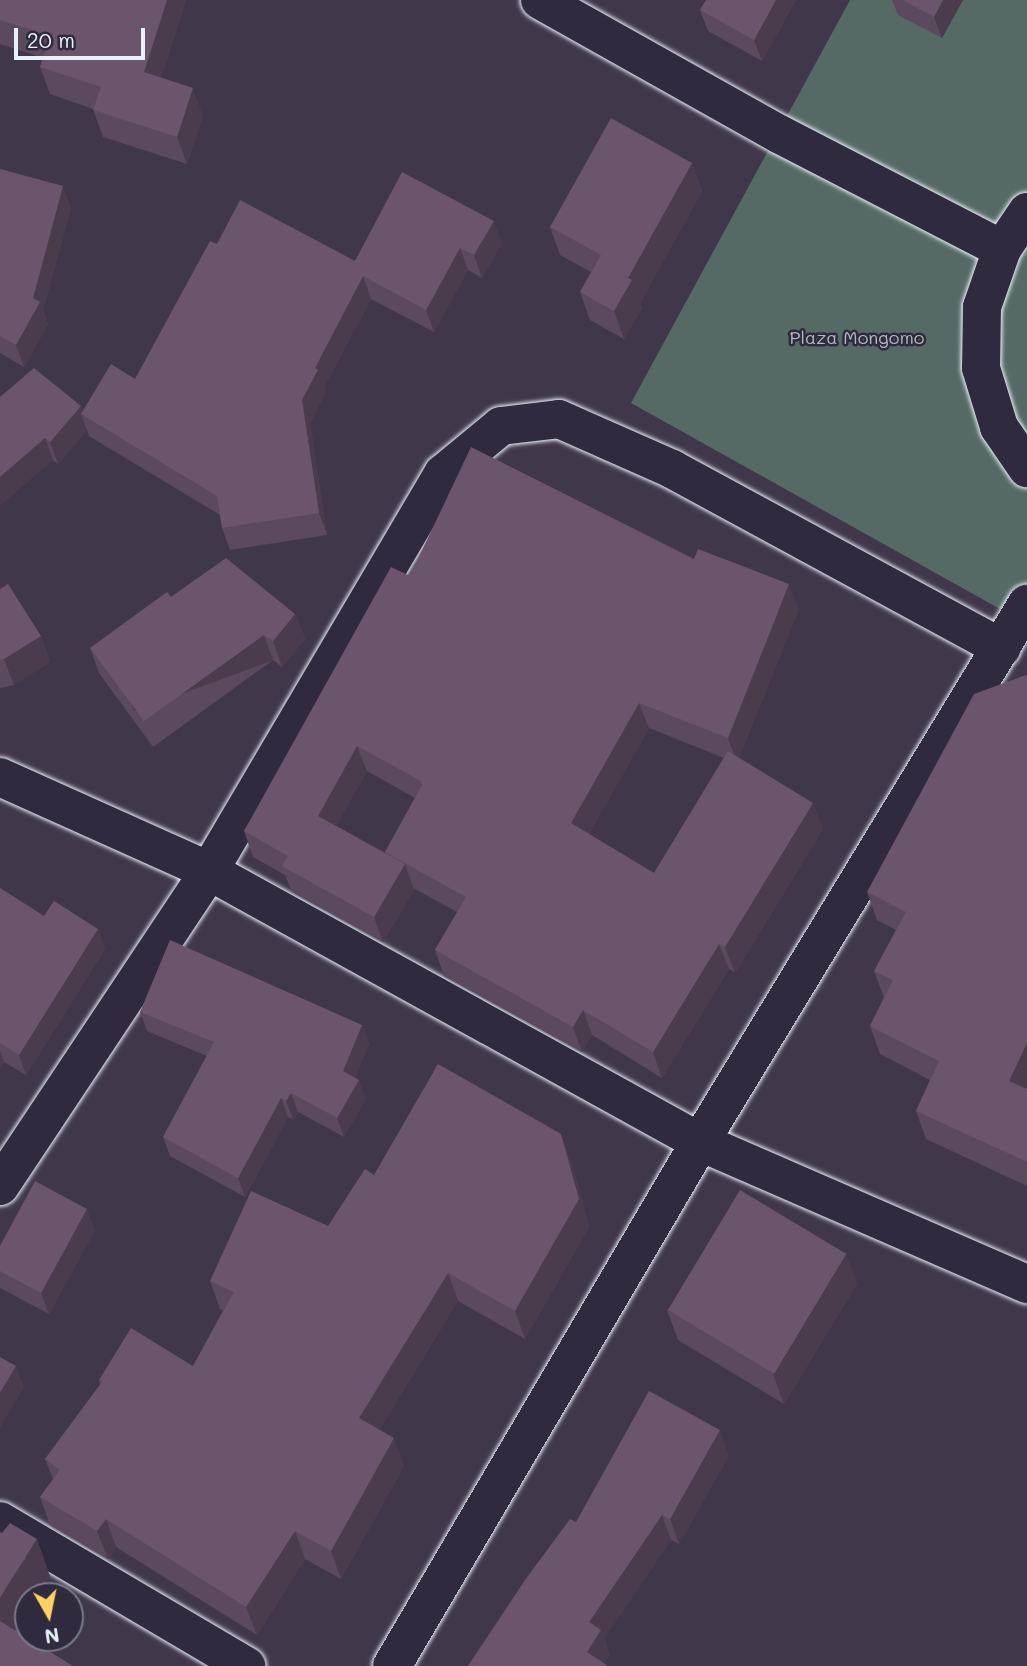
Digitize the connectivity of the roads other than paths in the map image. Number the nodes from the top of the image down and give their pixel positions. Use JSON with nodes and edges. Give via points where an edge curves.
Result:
{"nodes":[{"id":1,"x":540,"y":0,"type":"edge"},
{"id":2,"x":1027,"y":212,"type":"edge"},
{"id":3,"x":1002,"y":248,"type":"junction"},
{"id":4,"x":1027,"y":468,"type":"edge"},
{"id":5,"x":1027,"y":604,"type":"edge"},
{"id":6,"x":1000,"y":649,"type":"junction"},
{"id":7,"x":0,"y":777,"type":"edge"},
{"id":8,"x":209,"y":871,"type":"junction"},
{"id":9,"x":700,"y":1142,"type":"junction"},
{"id":10,"x":0,"y":1186,"type":"edge"},
{"id":11,"x":1027,"y":1284,"type":"edge"},
{"id":12,"x":0,"y":1521,"type":"edge"},
{"id":13,"x":246,"y":1666,"type":"edge"},
{"id":14,"x":392,"y":1666,"type":"edge"}],
"edges":[{"from":1,"to":3,"type":"street","via":[[779,134]]},
{"from":2,"to":3,"type":"street"},
{"from":3,"to":4,"type":"street","via":[[982,307],[981,368],[999,427]]},
{"from":5,"to":6,"type":"street"},
{"from":6,"to":8,"type":"street","via":[[672,469],[559,419],[501,426],[443,474]]},
{"from":6,"to":9,"type":"street"},
{"from":7,"to":8,"type":"street"},
{"from":8,"to":9,"type":"street"},
{"from":8,"to":10,"type":"street"},
{"from":9,"to":11,"type":"street"},
{"from":9,"to":14,"type":"street"},
{"from":12,"to":13,"type":"street"}]}
